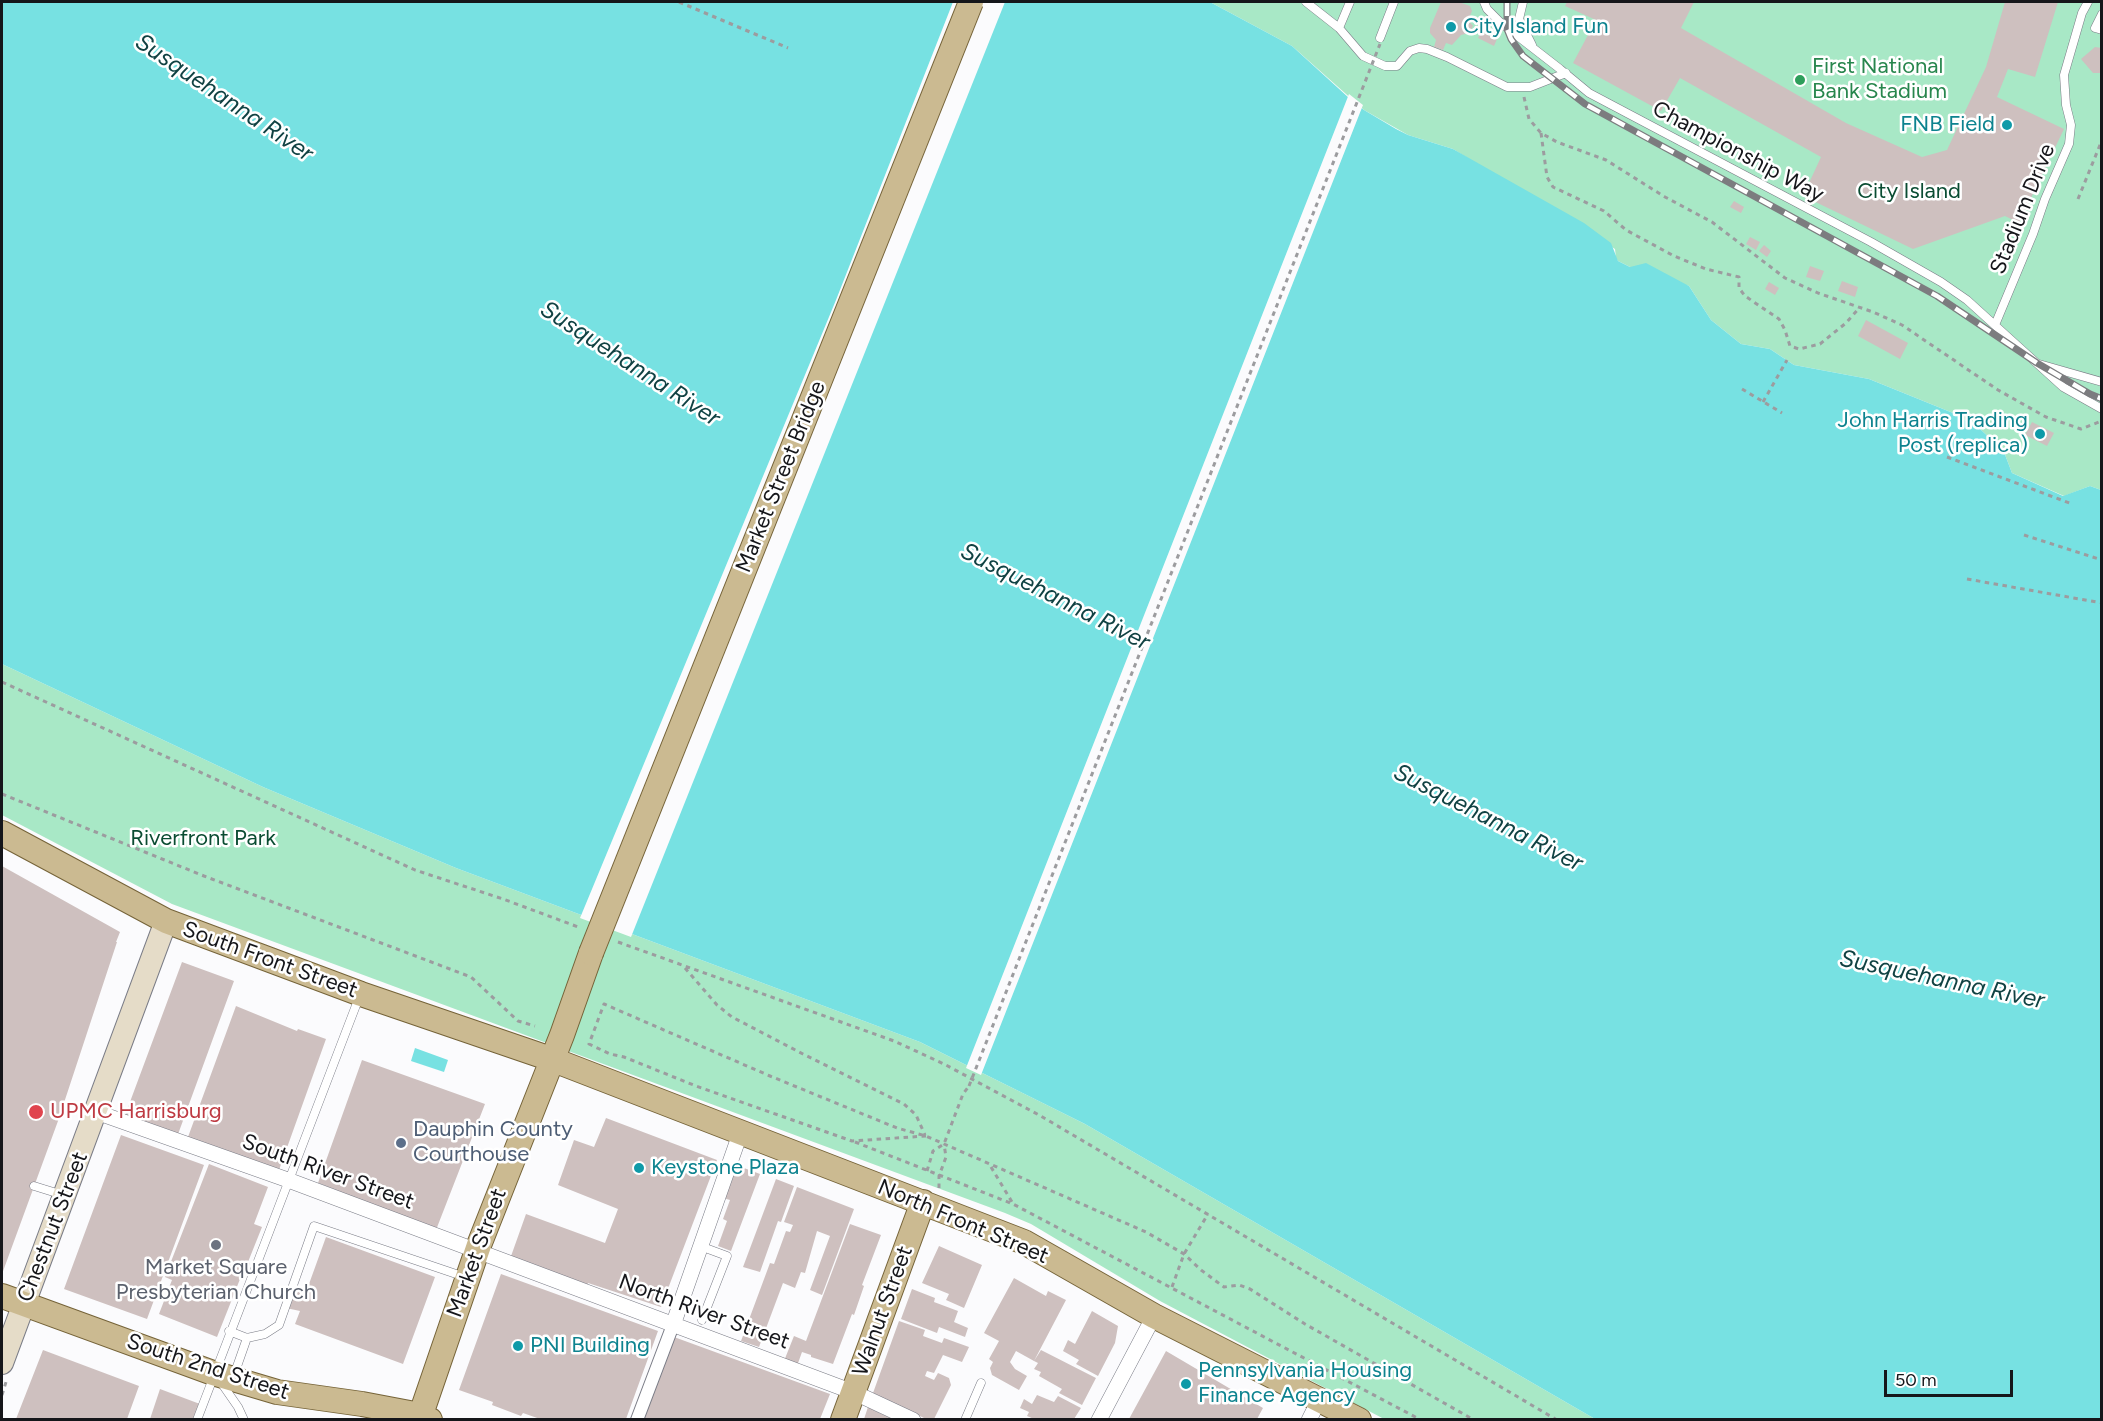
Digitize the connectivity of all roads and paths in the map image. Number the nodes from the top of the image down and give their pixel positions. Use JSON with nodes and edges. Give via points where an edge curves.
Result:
{"nodes":[{"id":1,"x":679,"y":2,"type":"edge"},
{"id":2,"x":971,"y":2,"type":"edge"},
{"id":3,"x":1306,"y":2,"type":"edge"},
{"id":4,"x":1350,"y":2,"type":"edge"},
{"id":5,"x":1394,"y":2,"type":"edge"},
{"id":6,"x":1484,"y":2,"type":"edge"},
{"id":7,"x":1523,"y":2,"type":"edge"},
{"id":8,"x":2088,"y":2,"type":"edge"},
{"id":9,"x":2102,"y":14,"type":"edge"},
{"id":10,"x":1339,"y":28,"type":"junction"},
{"id":11,"x":2102,"y":30,"type":"edge"},
{"id":12,"x":1380,"y":41,"type":"joint"},
{"id":13,"x":788,"y":48,"type":"dead end"},
{"id":14,"x":1534,"y":49,"type":"junction"},
{"id":15,"x":1566,"y":73,"type":"junction"},
{"id":16,"x":1522,"y":87,"type":"junction"},
{"id":17,"x":1540,"y":133,"type":"junction"},
{"id":18,"x":2102,"y":140,"type":"edge"},
{"id":19,"x":2078,"y":199,"type":"dead end"},
{"id":20,"x":1860,"y":307,"type":"junction"},
{"id":21,"x":1995,"y":325,"type":"junction"},
{"id":22,"x":1787,"y":360,"type":"dead end"},
{"id":23,"x":2037,"y":363,"type":"junction"},
{"id":24,"x":2102,"y":382,"type":"edge"},
{"id":25,"x":1742,"y":389,"type":"dead end"},
{"id":26,"x":1763,"y":402,"type":"junction"},
{"id":27,"x":2102,"y":409,"type":"edge"},
{"id":28,"x":1782,"y":413,"type":"dead end"},
{"id":29,"x":2102,"y":421,"type":"edge"},
{"id":30,"x":1947,"y":457,"type":"dead end"},
{"id":31,"x":2072,"y":504,"type":"dead end"},
{"id":32,"x":2024,"y":535,"type":"dead end"},
{"id":33,"x":2102,"y":560,"type":"edge"},
{"id":34,"x":1967,"y":579,"type":"dead end"},
{"id":35,"x":2102,"y":603,"type":"edge"},
{"id":36,"x":2,"y":682,"type":"edge"},
{"id":37,"x":2,"y":794,"type":"edge"},
{"id":38,"x":13,"y":843,"type":"edge"},
{"id":39,"x":166,"y":921,"type":"junction"},
{"id":40,"x":596,"y":941,"type":"junction"},
{"id":41,"x":684,"y":967,"type":"junction"},
{"id":42,"x":361,"y":994,"type":"junction"},
{"id":43,"x":535,"y":1026,"type":"dead end"},
{"id":44,"x":550,"y":1059,"type":"junction"},
{"id":45,"x":96,"y":1112,"type":"junction"},
{"id":46,"x":740,"y":1134,"type":"junction"},
{"id":47,"x":926,"y":1136,"type":"junction"},
{"id":48,"x":852,"y":1141,"type":"junction"},
{"id":49,"x":944,"y":1144,"type":"junction"},
{"id":50,"x":990,"y":1165,"type":"junction"},
{"id":51,"x":927,"y":1171,"type":"junction"},
{"id":52,"x":939,"y":1176,"type":"junction"},
{"id":53,"x":288,"y":1180,"type":"junction"},
{"id":54,"x":34,"y":1186,"type":"dead end"},
{"id":55,"x":931,"y":1195,"type":"junction"},
{"id":56,"x":64,"y":1196,"type":"junction"},
{"id":57,"x":1013,"y":1204,"type":"junction"},
{"id":58,"x":1208,"y":1214,"type":"junction"},
{"id":59,"x":700,"y":1246,"type":"junction"},
{"id":60,"x":476,"y":1252,"type":"junction"},
{"id":61,"x":1184,"y":1254,"type":"junction"},
{"id":62,"x":467,"y":1278,"type":"junction"},
{"id":63,"x":1172,"y":1287,"type":"junction"},
{"id":64,"x":13,"y":1300,"type":"edge"},
{"id":65,"x":1154,"y":1316,"type":"junction"},
{"id":66,"x":702,"y":1320,"type":"dead end"},
{"id":67,"x":673,"y":1325,"type":"junction"},
{"id":68,"x":229,"y":1331,"type":"junction"},
{"id":69,"x":247,"y":1338,"type":"junction"},
{"id":70,"x":2,"y":1362,"type":"edge"},
{"id":71,"x":223,"y":1376,"type":"junction"},
{"id":72,"x":981,"y":1383,"type":"dead end"},
{"id":73,"x":853,"y":1392,"type":"junction"},
{"id":74,"x":1314,"y":1410,"type":"edge"},
{"id":75,"x":423,"y":1418,"type":"edge"},
{"id":76,"x":197,"y":1419,"type":"edge"},
{"id":77,"x":244,"y":1419,"type":"edge"},
{"id":78,"x":637,"y":1419,"type":"edge"},
{"id":79,"x":843,"y":1419,"type":"edge"},
{"id":80,"x":913,"y":1419,"type":"edge"},
{"id":81,"x":965,"y":1419,"type":"edge"},
{"id":82,"x":1099,"y":1419,"type":"edge"},
{"id":83,"x":1359,"y":1419,"type":"edge"},
{"id":84,"x":1421,"y":1419,"type":"edge"},
{"id":85,"x":1474,"y":1419,"type":"edge"},
{"id":86,"x":1555,"y":1419,"type":"edge"}],
"edges":[{"from":1,"to":13,"type":"path"},
{"from":2,"to":40,"type":"main road","name":"Market Street Bridge","bridge":true},
{"from":3,"to":10,"type":"lane"},
{"from":4,"to":10,"type":"lane"},
{"from":5,"to":12,"type":"lane"},
{"from":6,"to":14,"type":"lane","name":"Championship Way","via":[[1502,24]]},
{"from":7,"to":14,"type":"lane","via":[[1519,19]]},
{"from":8,"to":21,"type":"lane","name":"Stadium Drive","via":[[2064,75],[2071,125],[2069,144]]},
{"from":9,"to":11,"type":"lane","via":[[2095,28]]},
{"from":10,"to":16,"type":"lane","via":[[1363,56],[1385,66],[1397,66],[1410,51],[1427,49],[1507,87]]},
{"from":12,"to":49,"type":"path","bridge":true},
{"from":14,"to":15,"type":"lane","name":"Championship Way"},
{"from":15,"to":16,"type":"lane"},
{"from":15,"to":21,"type":"lane","name":"Championship Way","via":[[1589,93],[1941,282]]},
{"from":16,"to":17,"type":"path","via":[[1529,119]]},
{"from":17,"to":20,"type":"path","via":[[1606,160],[1712,222],[1785,278]]},
{"from":17,"to":20,"type":"path","via":[[1547,177],[1553,186],[1604,212],[1626,230],[1674,256],[1738,277],[1745,296],[1779,319],[1790,346],[1799,349],[1820,344]]},
{"from":18,"to":19,"type":"path"},
{"from":20,"to":29,"type":"path","via":[[1902,325],[1998,390],[2046,417],[2081,429]]},
{"from":21,"to":23,"type":"lane","name":"Championship Way"},
{"from":22,"to":26,"type":"path"},
{"from":23,"to":24,"type":"lane"},
{"from":23,"to":27,"type":"lane","name":"Championship Way","via":[[2063,387]]},
{"from":25,"to":26,"type":"path"},
{"from":26,"to":28,"type":"path"},
{"from":30,"to":31,"type":"path"},
{"from":32,"to":33,"type":"path"},
{"from":34,"to":35,"type":"path"},
{"from":36,"to":40,"type":"path","via":[[415,870],[503,899]]},
{"from":37,"to":43,"type":"path","via":[[471,977],[518,1021]]},
{"from":38,"to":39,"type":"main road","name":"South Front Street"},
{"from":39,"to":42,"type":"main road","name":"South Front Street"},
{"from":39,"to":45,"type":"main road","name":"Chestnut Street"},
{"from":40,"to":41,"type":"path"},
{"from":40,"to":44,"type":"main road","name":"Market Street"},
{"from":41,"to":47,"type":"path","via":[[732,1017],[904,1104],[916,1115]]},
{"from":41,"to":58,"type":"path","via":[[894,1041],[944,1064]]},
{"from":42,"to":44,"type":"main road","name":"South Front Street"},
{"from":42,"to":53,"type":"lane"},
{"from":44,"to":46,"type":"main road","name":"North Front Street"},
{"from":44,"to":60,"type":"main road","name":"Market Street"},
{"from":45,"to":53,"type":"street","name":"South River Street"},
{"from":45,"to":56,"type":"main road","name":"Chestnut Street"},
{"from":46,"to":55,"type":"main road","name":"North Front Street"},
{"from":46,"to":59,"type":"street"},
{"from":47,"to":48,"type":"path"},
{"from":47,"to":48,"type":"path","via":[[792,1085],[604,1004],[589,1044]]},
{"from":47,"to":49,"type":"path"},
{"from":48,"to":51,"type":"path"},
{"from":49,"to":50,"type":"path"},
{"from":49,"to":51,"type":"path","via":[[933,1150]]},
{"from":49,"to":52,"type":"path","via":[[946,1157]]},
{"from":50,"to":57,"type":"path"},
{"from":50,"to":61,"type":"path","via":[[1146,1232]]},
{"from":51,"to":52,"type":"path"},
{"from":52,"to":55,"type":"path"},
{"from":52,"to":57,"type":"path"},
{"from":53,"to":60,"type":"street","name":"South River Street"},
{"from":53,"to":68,"type":"lane"},
{"from":54,"to":56,"type":"lane"},
{"from":55,"to":65,"type":"main road","name":"North Front Street","via":[[1024,1242]]},
{"from":55,"to":73,"type":"main road","name":"Walnut Street"},
{"from":56,"to":64,"type":"main road","name":"Chestnut Street"},
{"from":57,"to":63,"type":"path"},
{"from":58,"to":61,"type":"path"},
{"from":58,"to":86,"type":"path"},
{"from":59,"to":66,"type":"lane","via":[[727,1256]]},
{"from":59,"to":67,"type":"street"},
{"from":60,"to":62,"type":"main road","name":"Market Street"},
{"from":60,"to":67,"type":"street","name":"North River Street"},
{"from":61,"to":63,"type":"path"},
{"from":61,"to":85,"type":"path","via":[[1224,1287],[1239,1285],[1250,1289]]},
{"from":62,"to":69,"type":"lane","via":[[315,1226],[279,1325],[265,1334]]},
{"from":62,"to":75,"type":"main road","name":"Market Street"},
{"from":63,"to":84,"type":"path"},
{"from":64,"to":70,"type":"main road","name":"Chestnut Street"},
{"from":64,"to":71,"type":"main road","name":"South 2nd Street"},
{"from":65,"to":74,"type":"main road","name":"North Front Street"},
{"from":65,"to":82,"type":"street"},
{"from":67,"to":73,"type":"street","name":"North River Street"},
{"from":67,"to":78,"type":"street"},
{"from":68,"to":69,"type":"lane"},
{"from":68,"to":71,"type":"lane"},
{"from":69,"to":71,"type":"lane"},
{"from":71,"to":75,"type":"main road","name":"South 2nd Street","via":[[277,1392],[362,1404]]},
{"from":71,"to":76,"type":"lane"},
{"from":71,"to":77,"type":"lane"},
{"from":72,"to":81,"type":"lane"},
{"from":73,"to":79,"type":"main road","name":"Walnut Street"},
{"from":73,"to":80,"type":"street","name":"North River Street"},
{"from":74,"to":83,"type":"main road","name":"North Front Street"}]}
